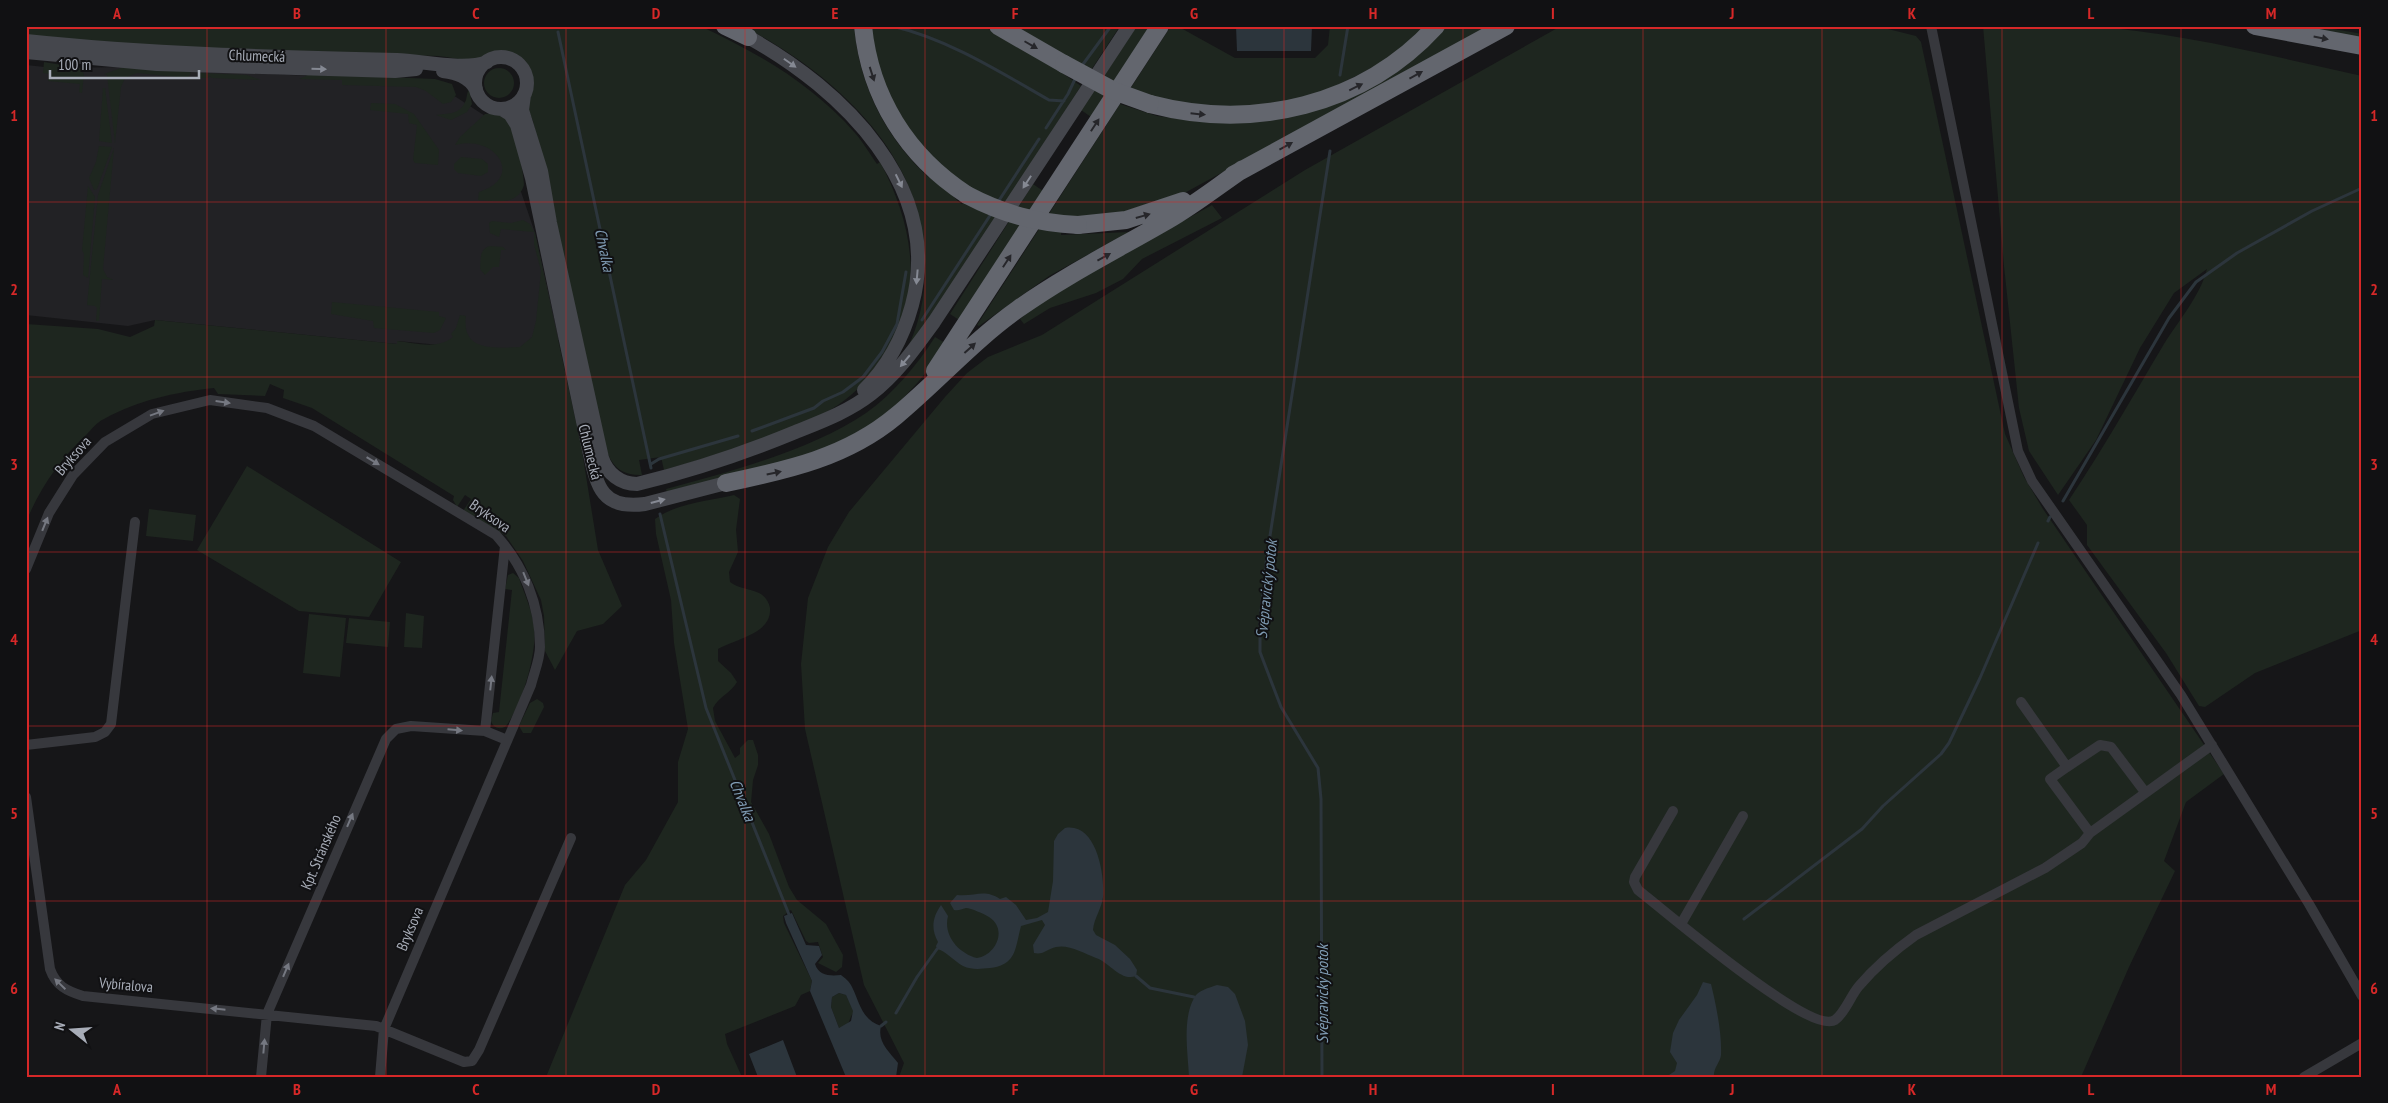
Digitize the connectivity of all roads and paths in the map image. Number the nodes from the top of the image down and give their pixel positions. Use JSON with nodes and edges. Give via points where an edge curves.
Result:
{"nodes":[{"id":1,"x":725,"y":26,"type":"edge"},
{"id":2,"x":863,"y":26,"type":"edge"},
{"id":3,"x":998,"y":26,"type":"edge"},
{"id":4,"x":1129,"y":26,"type":"edge"},
{"id":5,"x":1160,"y":26,"type":"edge"},
{"id":6,"x":1436,"y":26,"type":"edge"},
{"id":7,"x":1506,"y":26,"type":"edge"},
{"id":8,"x":1931,"y":26,"type":"edge"},
{"id":9,"x":2255,"y":26,"type":"edge"},
{"id":10,"x":748,"y":37,"type":"joint"},
{"id":11,"x":26,"y":41,"type":"edge"},
{"id":12,"x":2362,"y":46,"type":"edge"},
{"id":13,"x":26,"y":52,"type":"edge"},
{"id":14,"x":487,"y":62,"type":"junction"},
{"id":15,"x":476,"y":89,"type":"junction"},
{"id":16,"x":524,"y":95,"type":"junction"},
{"id":17,"x":502,"y":109,"type":"junction"},
{"id":18,"x":1243,"y":170,"type":"junction"},
{"id":19,"x":896,"y":416,"type":"junction"},
{"id":20,"x":810,"y":426,"type":"junction"},
{"id":21,"x":726,"y":483,"type":"joint"},
{"id":22,"x":135,"y":522,"type":"dead end"},
{"id":23,"x":506,"y":546,"type":"junction"},
{"id":24,"x":26,"y":569,"type":"edge"},
{"id":25,"x":2021,"y":702,"type":"dead end"},
{"id":26,"x":485,"y":731,"type":"junction"},
{"id":27,"x":507,"y":740,"type":"junction"},
{"id":28,"x":26,"y":745,"type":"edge"},
{"id":29,"x":2212,"y":745,"type":"junction"},
{"id":30,"x":2068,"y":767,"type":"junction"},
{"id":31,"x":2145,"y":792,"type":"junction"},
{"id":32,"x":26,"y":797,"type":"edge"},
{"id":33,"x":1673,"y":812,"type":"dead end"},
{"id":34,"x":1743,"y":816,"type":"dead end"},
{"id":35,"x":2090,"y":833,"type":"junction"},
{"id":36,"x":572,"y":838,"type":"dead end"},
{"id":37,"x":1681,"y":924,"type":"junction"},
{"id":38,"x":2362,"y":996,"type":"edge"},
{"id":39,"x":267,"y":1014,"type":"junction"},
{"id":40,"x":384,"y":1029,"type":"junction"},
{"id":41,"x":2362,"y":1044,"type":"edge"},
{"id":42,"x":261,"y":1077,"type":"edge"},
{"id":43,"x":380,"y":1077,"type":"edge"},
{"id":44,"x":2304,"y":1077,"type":"edge"}],
"edges":[{"from":1,"to":10,"type":"highway"},
{"from":2,"to":18,"type":"highway","one_way":true,"bridge":true,"via":[[873,77],[896,125],[929,166],[967,195],[996,209],[1046,223],[1078,226],[1119,222],[1189,198]]},
{"from":3,"to":6,"type":"highway","one_way":true,"bridge":true,"via":[[1114,91],[1150,104],[1192,113],[1232,116],[1310,105],[1347,91],[1403,57]]},
{"from":4,"to":20,"type":"main road","one_way":true,"via":[[996,230],[906,360],[872,394],[848,410]]},
{"from":19,"to":5,"type":"highway","one_way":true,"via":[[944,358]]},
{"from":18,"to":7,"type":"highway","one_way":true},
{"from":8,"to":29,"type":"street","via":[[2018,451],[2032,481],[2181,695]]},
{"from":9,"to":12,"type":"highway","one_way":true},
{"from":10,"to":20,"type":"main road","one_way":true,"via":[[804,73],[864,129],[896,176],[906,196],[914,228],[918,254],[917,281],[910,312],[894,351],[878,376],[864,390]]},
{"from":11,"to":14,"type":"main road","name":"Chlumecká","via":[[184,54],[423,61],[469,66]]},
{"from":13,"to":15,"type":"main road","name":"Chlumecká","one_way":true,"via":[[183,65],[395,71],[430,69],[460,75]]},
{"from":14,"to":15,"type":"main road","via":[[477,73]]},
{"from":14,"to":16,"type":"main road","via":[[502,58],[517,63],[526,78]]},
{"from":15,"to":17,"type":"main road","via":[[478,97],[486,104]]},
{"from":16,"to":17,"type":"main road","via":[[515,105]]},
{"from":16,"to":20,"type":"main road","name":"Chlumecká","via":[[522,110],[546,192],[588,400],[607,469],[622,481],[637,484],[715,462]]},
{"from":17,"to":21,"type":"main road","name":"Chlumecká","one_way":true,"via":[[510,114],[516,125],[532,178],[586,441],[601,491],[615,503],[638,505]]},
{"from":19,"to":18,"type":"highway","one_way":true,"via":[[972,346],[1018,309],[1170,219]]},
{"from":21,"to":19,"type":"highway","name":"Chlumecká","one_way":true,"via":[[828,457],[871,434]]},
{"from":22,"to":28,"type":"street","via":[[111,724],[95,737]]},
{"from":24,"to":23,"type":"street","name":"Bryksova","one_way":true,"via":[[49,513],[73,475],[105,442],[152,414],[210,400],[266,408],[314,426],[496,536]]},
{"from":26,"to":23,"type":"street","one_way":true},
{"from":23,"to":27,"type":"street","name":"Bryksova","one_way":true,"via":[[526,576],[537,613],[540,649],[531,685]]},
{"from":25,"to":30,"type":"street"},
{"from":26,"to":27,"type":"street","name":"Kpt. Stránského"},
{"from":39,"to":26,"type":"street","name":"Kpt. Stránského","one_way":true,"via":[[386,739],[396,729],[411,726]]},
{"from":27,"to":40,"type":"street","name":"Bryksova"},
{"from":29,"to":31,"type":"street"},
{"from":29,"to":38,"type":"street"},
{"from":30,"to":31,"type":"street","via":[[2100,745],[2111,747]]},
{"from":30,"to":35,"type":"street","via":[[2050,779]]},
{"from":31,"to":35,"type":"street"},
{"from":39,"to":32,"type":"street","name":"Vybíralova","one_way":true,"via":[[83,996],[66,990],[58,983],[50,969]]},
{"from":33,"to":37,"type":"street","via":[[1634,882],[1638,890]]},
{"from":34,"to":37,"type":"street"},
{"from":35,"to":37,"type":"street","via":[[2082,843],[2045,868],[1897,948],[1869,974],[1836,1019],[1830,1022],[1818,1020],[1756,984]]},
{"from":36,"to":40,"type":"street","name":"Vybíralova","via":[[476,1058],[464,1062]]},
{"from":39,"to":40,"type":"street","name":"Vybíralova"},
{"from":42,"to":39,"type":"street","name":"Kpt. Stránského","one_way":true},
{"from":40,"to":43,"type":"street","name":"Bryksova"},
{"from":41,"to":44,"type":"street"}]}
